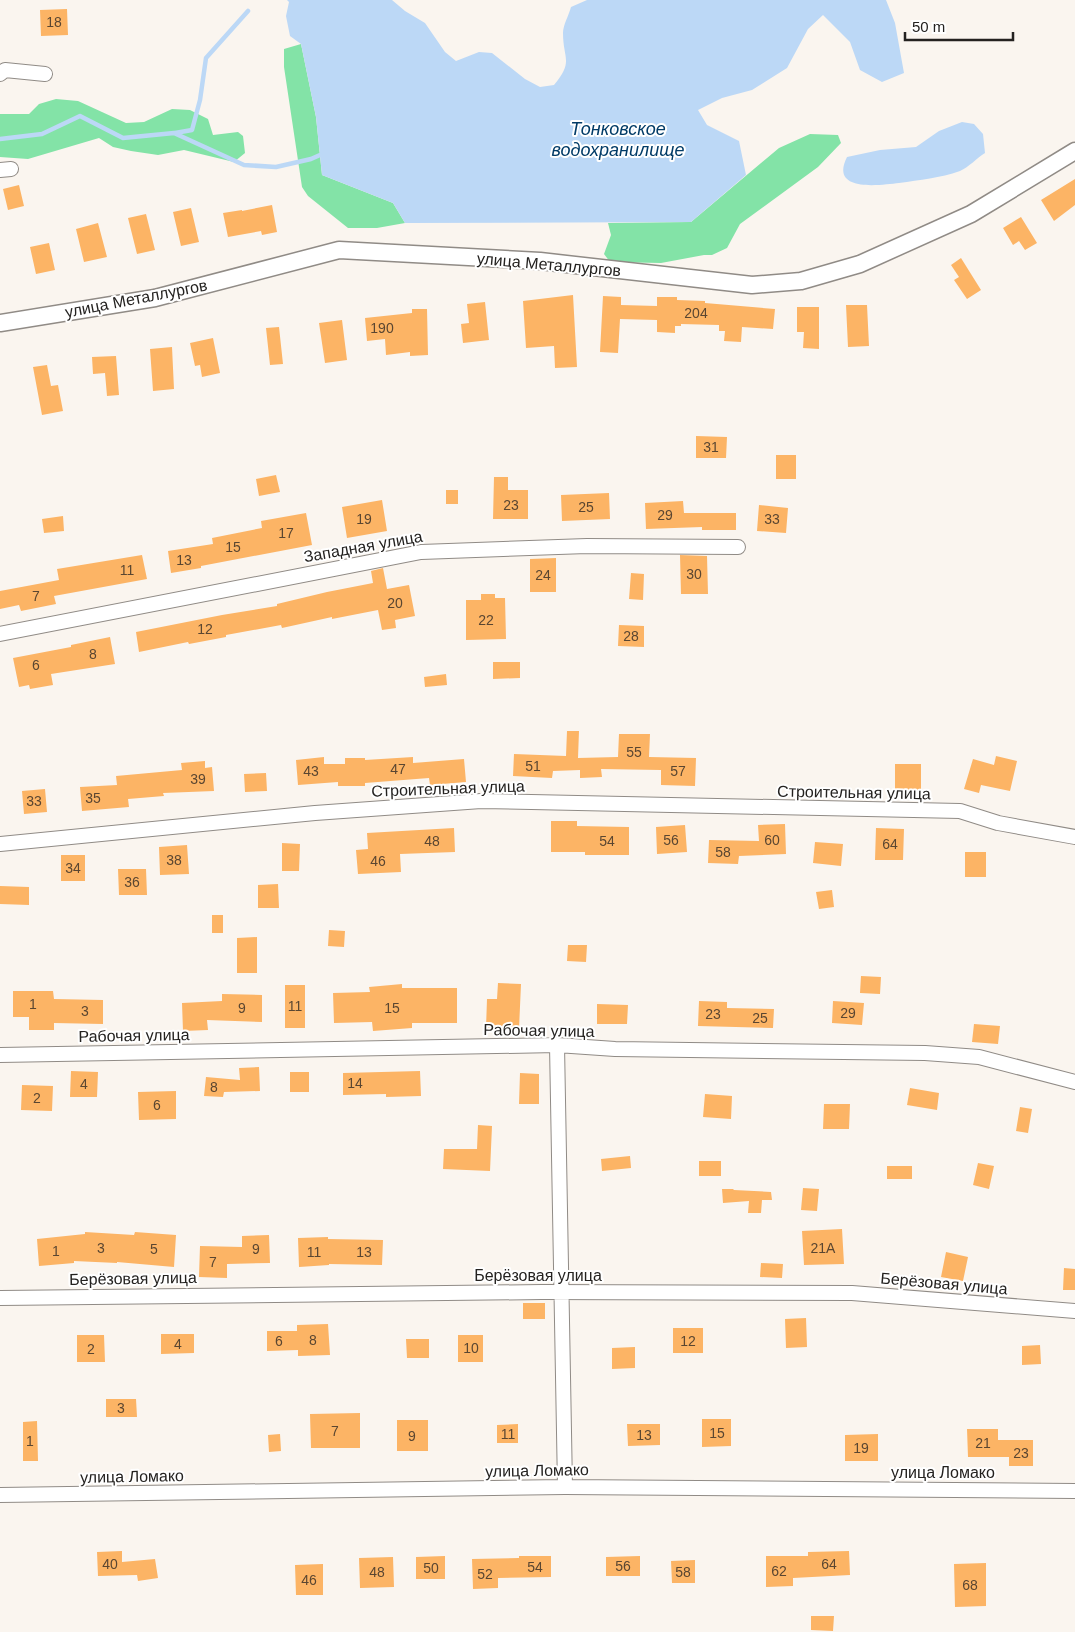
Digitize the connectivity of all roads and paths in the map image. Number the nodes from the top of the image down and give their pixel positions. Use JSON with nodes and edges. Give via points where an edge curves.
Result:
{"nodes":[{"id":1,"x":0,"y":74,"type":"edge"},
{"id":2,"x":45,"y":74,"type":"dead end"},
{"id":3,"x":1075,"y":151,"type":"edge"},
{"id":4,"x":0,"y":323,"type":"edge"},
{"id":5,"x":738,"y":547,"type":"dead end"},
{"id":6,"x":0,"y":634,"type":"edge"},
{"id":7,"x":1075,"y":838,"type":"edge"},
{"id":8,"x":0,"y":844,"type":"edge"},
{"id":9,"x":557,"y":1045,"type":"junction"},
{"id":10,"x":0,"y":1055,"type":"edge"},
{"id":11,"x":1075,"y":1082,"type":"edge"},
{"id":12,"x":562,"y":1292,"type":"junction"},
{"id":13,"x":0,"y":1298,"type":"edge"},
{"id":14,"x":1075,"y":1311,"type":"edge"},
{"id":15,"x":565,"y":1487,"type":"junction"},
{"id":16,"x":1075,"y":1491,"type":"edge"},
{"id":17,"x":0,"y":1495,"type":"edge"}],
"edges":[{"from":1,"to":2,"type":"street","via":[[5,70]]},
{"from":3,"to":4,"type":"street","name":"улица Металлургов","via":[[971,214],[860,264],[800,281],[752,285],[540,261],[340,250],[155,298]]},
{"from":5,"to":6,"type":"street","name":"Западная улица","via":[[587,546],[421,552]]},
{"from":7,"to":8,"type":"street","name":"Строительная улица","via":[[998,824],[960,812],[480,801],[315,813]]},
{"from":9,"to":10,"type":"street","name":"Рабочая улица"},
{"from":9,"to":11,"type":"street","name":"Рабочая улица","via":[[615,1049],[943,1054],[979,1057]]},
{"from":9,"to":12,"type":"street"},
{"from":12,"to":13,"type":"street","name":"Берёзовая улица"},
{"from":12,"to":14,"type":"street","name":"Берёзовая улица","via":[[852,1293]]},
{"from":12,"to":15,"type":"street"},
{"from":15,"to":16,"type":"street","name":"улица Ломако"},
{"from":15,"to":17,"type":"street","name":"улица Ломако"}]}
